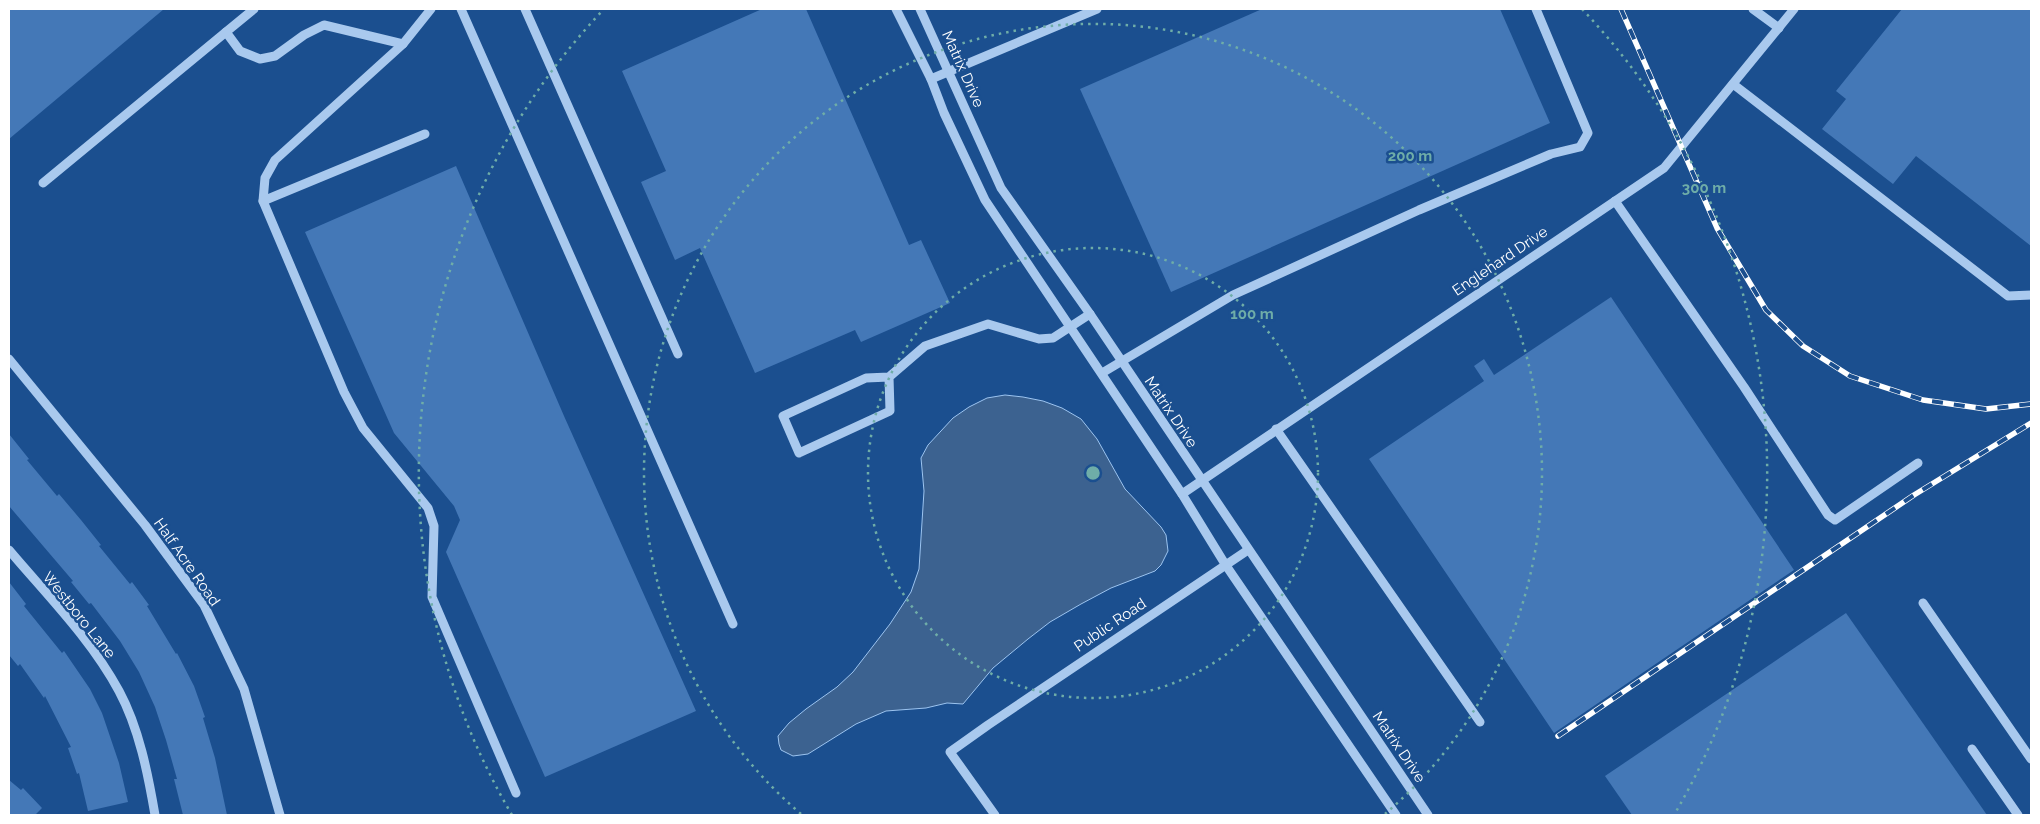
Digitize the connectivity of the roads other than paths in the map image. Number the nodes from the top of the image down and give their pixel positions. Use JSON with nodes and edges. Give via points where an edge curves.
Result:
{"nodes":[{"id":1,"x":254,"y":9,"type":"edge"},
{"id":2,"x":431,"y":9,"type":"edge"},
{"id":3,"x":461,"y":9,"type":"edge"},
{"id":4,"x":525,"y":9,"type":"edge"},
{"id":5,"x":920,"y":9,"type":"edge"},
{"id":6,"x":1097,"y":9,"type":"edge"},
{"id":7,"x":1536,"y":9,"type":"edge"},
{"id":8,"x":1753,"y":9,"type":"edge"},
{"id":9,"x":1794,"y":9,"type":"edge"},
{"id":10,"x":899,"y":10,"type":"edge"},
{"id":11,"x":1779,"y":28,"type":"junction"},
{"id":12,"x":226,"y":32,"type":"junction"},
{"id":13,"x":403,"y":44,"type":"junction"},
{"id":14,"x":949,"y":71,"type":"junction"},
{"id":15,"x":931,"y":79,"type":"junction"},
{"id":16,"x":1733,"y":84,"type":"junction"},
{"id":17,"x":425,"y":134,"type":"dead end"},
{"id":18,"x":43,"y":183,"type":"dead end"},
{"id":19,"x":263,"y":201,"type":"junction"},
{"id":20,"x":1615,"y":201,"type":"junction"},
{"id":21,"x":2031,"y":295,"type":"edge"},
{"id":22,"x":1090,"y":314,"type":"junction"},
{"id":23,"x":1070,"y":326,"type":"junction"},
{"id":24,"x":678,"y":354,"type":"dead end"},
{"id":25,"x":9,"y":359,"type":"edge"},
{"id":26,"x":1120,"y":361,"type":"junction"},
{"id":27,"x":1102,"y":373,"type":"junction"},
{"id":28,"x":889,"y":377,"type":"junction"},
{"id":29,"x":1276,"y":429,"type":"junction"},
{"id":30,"x":1918,"y":464,"type":"dead end"},
{"id":31,"x":1201,"y":481,"type":"junction"},
{"id":32,"x":1182,"y":494,"type":"junction"},
{"id":33,"x":9,"y":550,"type":"edge"},
{"id":34,"x":1248,"y":550,"type":"junction"},
{"id":35,"x":1225,"y":564,"type":"junction"},
{"id":36,"x":1923,"y":603,"type":"dead end"},
{"id":37,"x":733,"y":624,"type":"dead end"},
{"id":38,"x":1480,"y":722,"type":"dead end"},
{"id":39,"x":1972,"y":749,"type":"dead end"},
{"id":40,"x":2031,"y":759,"type":"edge"},
{"id":41,"x":516,"y":793,"type":"dead end"},
{"id":42,"x":155,"y":815,"type":"edge"},
{"id":43,"x":280,"y":815,"type":"edge"},
{"id":44,"x":995,"y":815,"type":"edge"},
{"id":45,"x":1396,"y":815,"type":"edge"},
{"id":46,"x":1428,"y":815,"type":"edge"},
{"id":47,"x":2018,"y":815,"type":"edge"}],
"edges":[{"from":1,"to":12,"type":"street"},
{"from":2,"to":13,"type":"street"},
{"from":3,"to":37,"type":"street"},
{"from":4,"to":24,"type":"street"},
{"from":5,"to":14,"type":"street","name":"Matrix Drive"},
{"from":6,"to":14,"type":"street"},
{"from":7,"to":26,"type":"street","via":[[1588,133],[1580,147],[1551,154],[1305,260],[1233,295]]},
{"from":8,"to":11,"type":"street"},
{"from":9,"to":11,"type":"street","name":"Englehard Drive"},
{"from":10,"to":15,"type":"street"},
{"from":11,"to":16,"type":"street","name":"Englehard Drive"},
{"from":12,"to":13,"type":"street","via":[[240,51],[260,59],[274,56],[324,25]]},
{"from":12,"to":18,"type":"street"},
{"from":13,"to":19,"type":"street","via":[[275,160],[265,178]]},
{"from":14,"to":15,"type":"street"},
{"from":14,"to":22,"type":"street","name":"Matrix Drive","via":[[1001,188]]},
{"from":15,"to":23,"type":"street","via":[[985,200]]},
{"from":16,"to":20,"type":"street","name":"Englehard Drive","via":[[1664,168]]},
{"from":16,"to":21,"type":"street","via":[[2008,296]]},
{"from":17,"to":19,"type":"street"},
{"from":19,"to":41,"type":"street","via":[[359,421],[428,508],[434,526],[432,597]]},
{"from":20,"to":29,"type":"street","name":"Englehard Drive"},
{"from":20,"to":30,"type":"street","via":[[1828,515],[1835,520]]},
{"from":22,"to":23,"type":"street"},
{"from":22,"to":26,"type":"street","name":"Matrix Drive"},
{"from":23,"to":27,"type":"street"},
{"from":23,"to":28,"type":"street","via":[[1053,338],[1039,339],[988,324],[925,346]]},
{"from":25,"to":43,"type":"street","name":"Half Acre Road","via":[[145,525],[204,605],[244,689]]},
{"from":26,"to":27,"type":"street"},
{"from":26,"to":31,"type":"street","name":"Matrix Drive"},
{"from":27,"to":32,"type":"street"},
{"from":28,"to":28,"type":"street","via":[[890,411],[799,453],[783,416],[866,378]]},
{"from":29,"to":31,"type":"street","name":"Englehard Drive"},
{"from":29,"to":38,"type":"street"},
{"from":31,"to":32,"type":"street","name":"Englehard Drive"},
{"from":31,"to":34,"type":"street","name":"Matrix Drive"},
{"from":32,"to":35,"type":"street"},
{"from":33,"to":42,"type":"street","name":"Westboro Lane","via":[[93,650],[120,692],[135,731]]},
{"from":34,"to":35,"type":"street","name":"Public Road"},
{"from":34,"to":46,"type":"street","name":"Matrix Drive"},
{"from":35,"to":44,"type":"street","name":"Public Road","via":[[950,752]]},
{"from":35,"to":45,"type":"street"},
{"from":36,"to":40,"type":"street"},
{"from":39,"to":47,"type":"street"}]}
